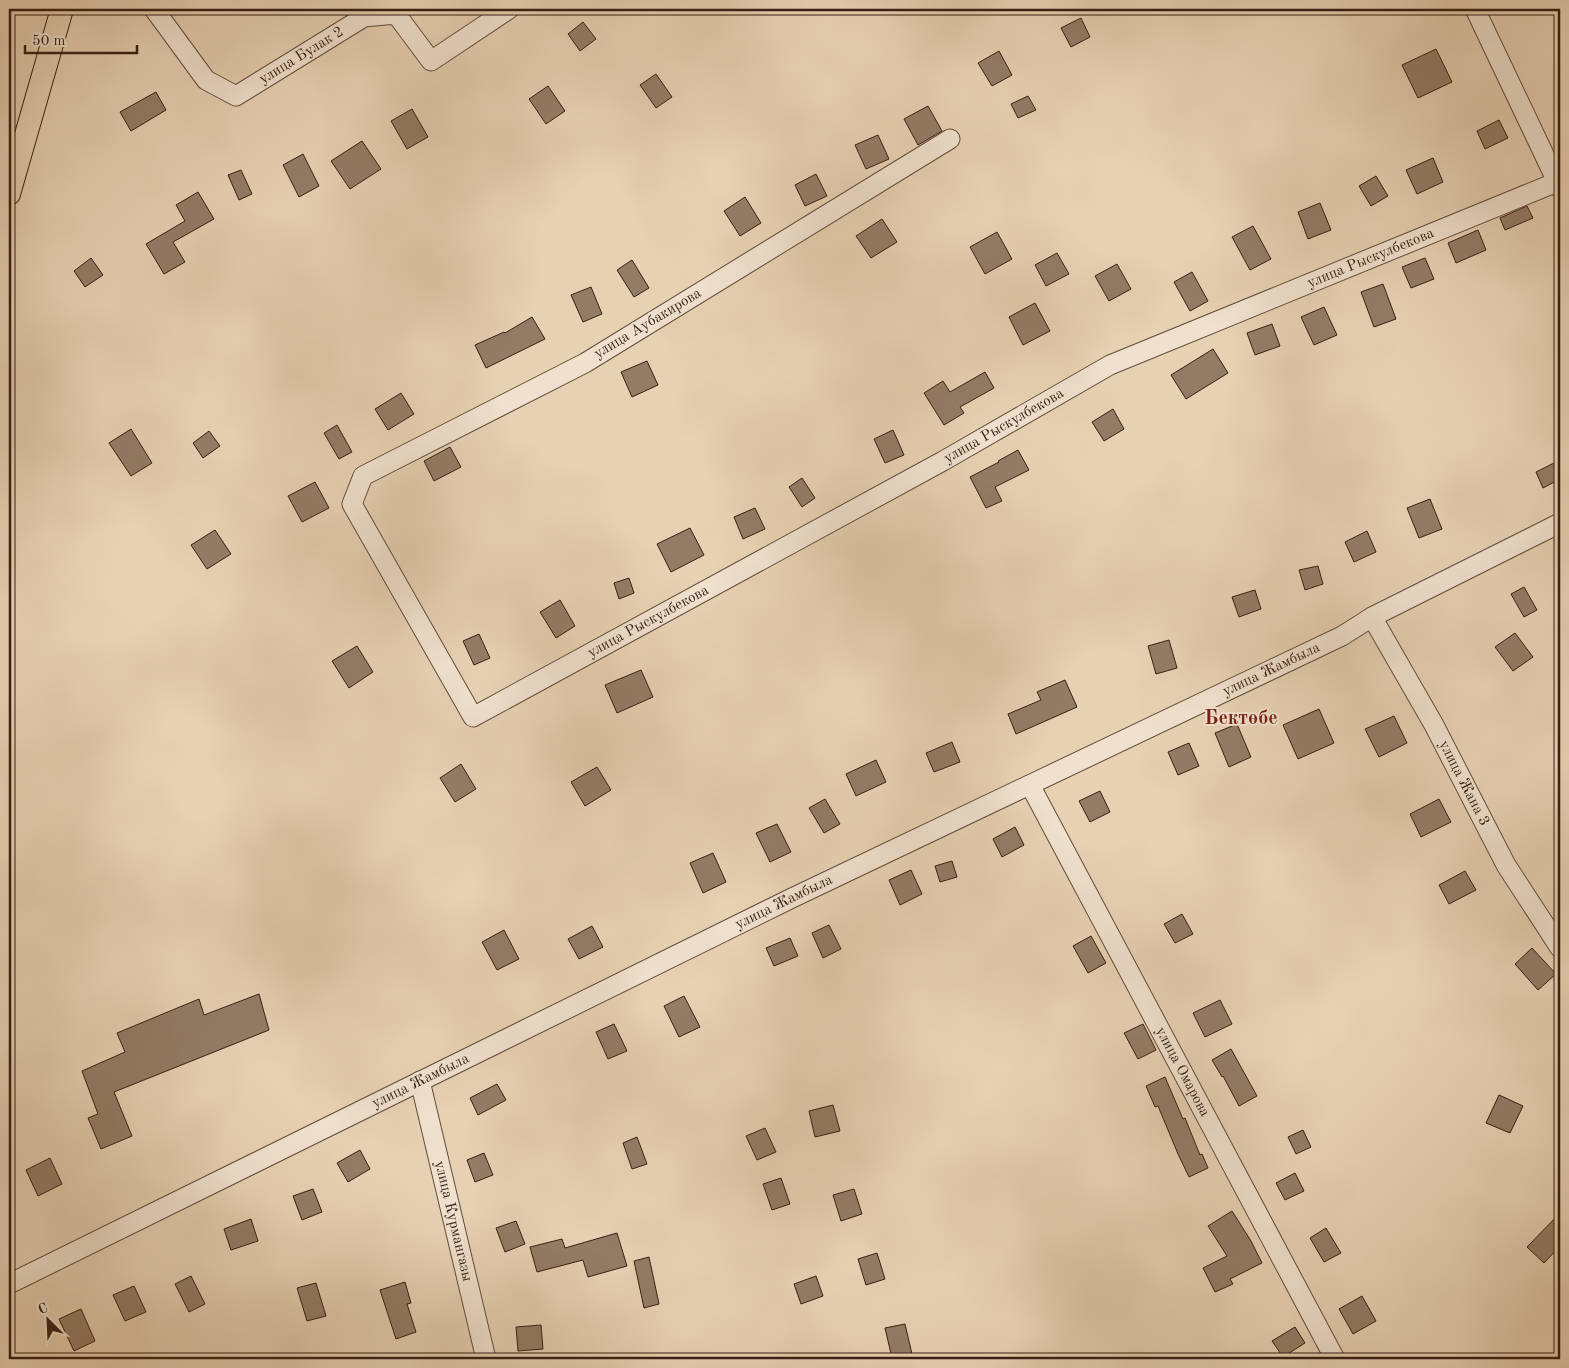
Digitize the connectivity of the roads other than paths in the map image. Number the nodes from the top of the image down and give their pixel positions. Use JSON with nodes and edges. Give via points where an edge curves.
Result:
{"nodes":[{"id":1,"x":62,"y":9,"type":"edge"},
{"id":2,"x":154,"y":9,"type":"edge"},
{"id":3,"x":509,"y":9,"type":"edge"},
{"id":4,"x":1475,"y":9,"type":"edge"},
{"id":5,"x":394,"y":11,"type":"edge"},
{"id":6,"x":950,"y":139,"type":"dead end"},
{"id":7,"x":1559,"y":185,"type":"edge"},
{"id":8,"x":9,"y":194,"type":"edge"},
{"id":9,"x":1560,"y":523,"type":"edge"},
{"id":10,"x":1372,"y":617,"type":"junction"},
{"id":11,"x":473,"y":717,"type":"joint"},
{"id":12,"x":1030,"y":785,"type":"junction"},
{"id":13,"x":1560,"y":948,"type":"edge"},
{"id":14,"x":420,"y":1082,"type":"junction"},
{"id":15,"x":9,"y":1284,"type":"edge"},
{"id":16,"x":486,"y":1359,"type":"edge"},
{"id":17,"x":1335,"y":1359,"type":"edge"}],
"edges":[{"from":1,"to":8,"type":"main road"},
{"from":2,"to":5,"type":"street","name":"улица Булак 2","via":[[206,80],[236,96],[364,17]]},
{"from":3,"to":5,"type":"street","name":"улица Булак 2","via":[[431,61]]},
{"from":4,"to":7,"type":"street"},
{"from":6,"to":11,"type":"street","name":"улица Аубакирова","via":[[585,362],[363,476],[352,504]]},
{"from":7,"to":11,"type":"street","name":"улица Рыскулбекова","via":[[1110,365]]},
{"from":9,"to":10,"type":"street","name":"улица Жамбыла"},
{"from":10,"to":12,"type":"street","name":"улица Жамбыла","via":[[1342,636]]},
{"from":10,"to":13,"type":"street","name":"улица Жана 3","via":[[1434,725],[1506,865]]},
{"from":12,"to":14,"type":"street","name":"улица Жамбыла","via":[[792,898]]},
{"from":12,"to":17,"type":"street","name":"улица Омарова"},
{"from":14,"to":15,"type":"street","name":"улица Жамбыла"},
{"from":14,"to":16,"type":"street","name":"улица Курмангазы"}]}
